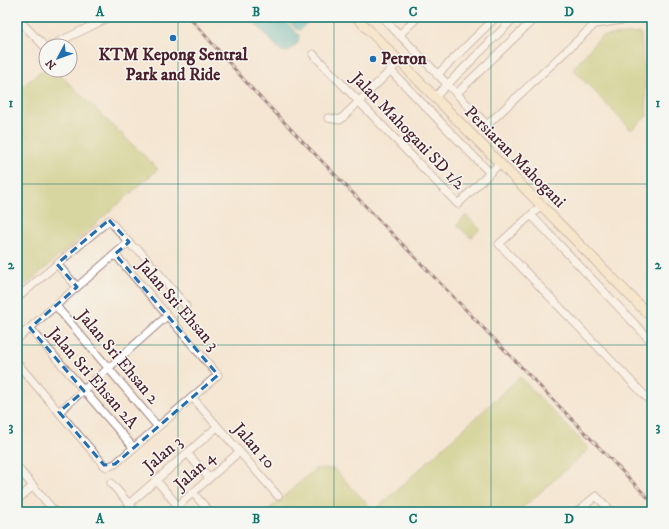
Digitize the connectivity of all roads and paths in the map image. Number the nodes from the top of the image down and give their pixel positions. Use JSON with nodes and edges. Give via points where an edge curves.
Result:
{"nodes":[{"id":1,"x":110,"y":17,"type":"edge"},
{"id":2,"x":356,"y":17,"type":"edge"},
{"id":3,"x":382,"y":17,"type":"edge"},
{"id":4,"x":418,"y":17,"type":"edge"},
{"id":5,"x":496,"y":17,"type":"edge"},
{"id":6,"x":536,"y":17,"type":"edge"},
{"id":7,"x":642,"y":17,"type":"edge"},
{"id":8,"x":17,"y":18,"type":"edge"},
{"id":9,"x":514,"y":18,"type":"edge"},
{"id":10,"x":400,"y":35,"type":"junction"},
{"id":11,"x":67,"y":38,"type":"edge"},
{"id":12,"x":38,"y":40,"type":"edge"},
{"id":13,"x":313,"y":54,"type":"dead end"},
{"id":14,"x":399,"y":62,"type":"junction"},
{"id":15,"x":390,"y":70,"type":"junction"},
{"id":16,"x":437,"y":75,"type":"junction"},
{"id":17,"x":447,"y":86,"type":"junction"},
{"id":18,"x":456,"y":94,"type":"junction"},
{"id":19,"x":434,"y":98,"type":"junction"},
{"id":20,"x":359,"y":101,"type":"junction"},
{"id":21,"x":328,"y":118,"type":"dead end"},
{"id":22,"x":499,"y":164,"type":"junction"},
{"id":23,"x":490,"y":173,"type":"junction"},
{"id":24,"x":541,"y":206,"type":"junction"},
{"id":25,"x":531,"y":215,"type":"junction"},
{"id":26,"x":129,"y":242,"type":"junction"},
{"id":27,"x":115,"y":254,"type":"junction"},
{"id":28,"x":57,"y":264,"type":"junction"},
{"id":29,"x":77,"y":287,"type":"junction"},
{"id":30,"x":17,"y":298,"type":"edge"},
{"id":31,"x":56,"y":306,"type":"junction"},
{"id":32,"x":186,"y":306,"type":"dead end"},
{"id":33,"x":167,"y":316,"type":"junction"},
{"id":34,"x":652,"y":318,"type":"edge"},
{"id":35,"x":30,"y":328,"type":"junction"},
{"id":36,"x":17,"y":339,"type":"edge"},
{"id":37,"x":652,"y":342,"type":"edge"},
{"id":38,"x":17,"y":363,"type":"edge"},
{"id":39,"x":109,"y":368,"type":"junction"},
{"id":40,"x":84,"y":391,"type":"junction"},
{"id":41,"x":191,"y":398,"type":"junction"},
{"id":42,"x":652,"y":403,"type":"edge"},
{"id":43,"x":59,"y":412,"type":"junction"},
{"id":44,"x":217,"y":426,"type":"junction"},
{"id":45,"x":158,"y":427,"type":"junction"},
{"id":46,"x":134,"y":448,"type":"junction"},
{"id":47,"x":239,"y":452,"type":"junction"},
{"id":48,"x":187,"y":453,"type":"junction"},
{"id":49,"x":17,"y":467,"type":"edge"},
{"id":50,"x":209,"y":478,"type":"junction"},
{"id":51,"x":156,"y":480,"type":"junction"},
{"id":52,"x":111,"y":483,"type":"dead end"},
{"id":53,"x":33,"y":486,"type":"junction"},
{"id":54,"x":193,"y":493,"type":"junction"},
{"id":55,"x":278,"y":496,"type":"dead end"},
{"id":56,"x":17,"y":500,"type":"edge"},
{"id":57,"x":129,"y":504,"type":"junction"},
{"id":58,"x":178,"y":506,"type":"junction"},
{"id":59,"x":55,"y":512,"type":"edge"},
{"id":60,"x":136,"y":512,"type":"edge"},
{"id":61,"x":171,"y":512,"type":"edge"},
{"id":62,"x":210,"y":512,"type":"edge"},
{"id":63,"x":576,"y":512,"type":"edge"},
{"id":64,"x":612,"y":512,"type":"edge"}],
"edges":[{"from":1,"to":11,"type":"street"},
{"from":2,"to":14,"type":"street","name":"Persiaran Mahogani"},
{"from":3,"to":10,"type":"street"},
{"from":4,"to":10,"type":"street"},
{"from":5,"to":16,"type":"street"},
{"from":6,"to":18,"type":"street"},
{"from":7,"to":18,"type":"street","via":[[596,24],[487,125]]},
{"from":8,"to":12,"type":"street"},
{"from":9,"to":17,"type":"street"},
{"from":10,"to":16,"type":"street"},
{"from":13,"to":20,"type":"street","name":"Jalan Mahogani SD 1/2"},
{"from":14,"to":15,"type":"street"},
{"from":14,"to":19,"type":"street","name":"Persiaran Mahogani"},
{"from":15,"to":20,"type":"street"},
{"from":15,"to":23,"type":"street"},
{"from":16,"to":17,"type":"street"},
{"from":17,"to":18,"type":"street"},
{"from":17,"to":19,"type":"street"},
{"from":19,"to":22,"type":"street","name":"Persiaran Mahogani"},
{"from":20,"to":21,"type":"street","via":[[340,120]]},
{"from":20,"to":23,"type":"street","name":"Jalan Mahogani SD 1/2","via":[[458,204]]},
{"from":22,"to":23,"type":"street","name":"Jalan Mahogani SD 1/2"},
{"from":22,"to":24,"type":"street","name":"Persiaran Mahogani"},
{"from":24,"to":25,"type":"street"},
{"from":24,"to":34,"type":"street","name":"Persiaran Mahogani"},
{"from":25,"to":37,"type":"street"},
{"from":25,"to":42,"type":"street","via":[[499,244]]},
{"from":26,"to":27,"type":"street"},
{"from":26,"to":28,"type":"street","via":[[109,220]]},
{"from":26,"to":32,"type":"street","via":[[139,250]]},
{"from":27,"to":29,"type":"street"},
{"from":27,"to":33,"type":"street","name":"Jalan Sri Ehsan 3"},
{"from":28,"to":29,"type":"street"},
{"from":28,"to":30,"type":"street"},
{"from":29,"to":31,"type":"street"},
{"from":31,"to":35,"type":"street"},
{"from":31,"to":39,"type":"street","name":"Jalan Sri Ehsan 2"},
{"from":33,"to":39,"type":"street"},
{"from":33,"to":41,"type":"street","name":"Jalan Sri Ehsan 3","via":[[218,375]]},
{"from":35,"to":36,"type":"street"},
{"from":35,"to":40,"type":"street","name":"Jalan Sri Ehsan 2A"},
{"from":38,"to":43,"type":"street"},
{"from":39,"to":40,"type":"street"},
{"from":39,"to":45,"type":"street","name":"Jalan Sri Ehsan 2"},
{"from":40,"to":43,"type":"street"},
{"from":40,"to":46,"type":"street","name":"Jalan Sri Ehsan 2A"},
{"from":41,"to":44,"type":"street","name":"Jalan 10","via":[[202,414]]},
{"from":41,"to":45,"type":"street"},
{"from":43,"to":46,"type":"street","via":[[107,467],[115,464]]},
{"from":44,"to":47,"type":"street","name":"Jalan 10"},
{"from":44,"to":48,"type":"street","name":"Jalan 3"},
{"from":45,"to":46,"type":"street"},
{"from":47,"to":50,"type":"street","name":"Jalan 4"},
{"from":47,"to":55,"type":"street","name":"Jalan 10"},
{"from":48,"to":50,"type":"street"},
{"from":48,"to":51,"type":"street","name":"Jalan 3"},
{"from":49,"to":53,"type":"street"},
{"from":50,"to":54,"type":"street","name":"Jalan 4"},
{"from":51,"to":57,"type":"street","name":"Jalan 3"},
{"from":51,"to":58,"type":"street"},
{"from":52,"to":57,"type":"street"},
{"from":53,"to":56,"type":"street"},
{"from":53,"to":59,"type":"street"},
{"from":54,"to":58,"type":"street","name":"Jalan 4"},
{"from":54,"to":62,"type":"street"},
{"from":57,"to":60,"type":"street"},
{"from":58,"to":61,"type":"street","name":"Jalan 4"},
{"from":63,"to":64,"type":"street","via":[[596,496]]}]}
